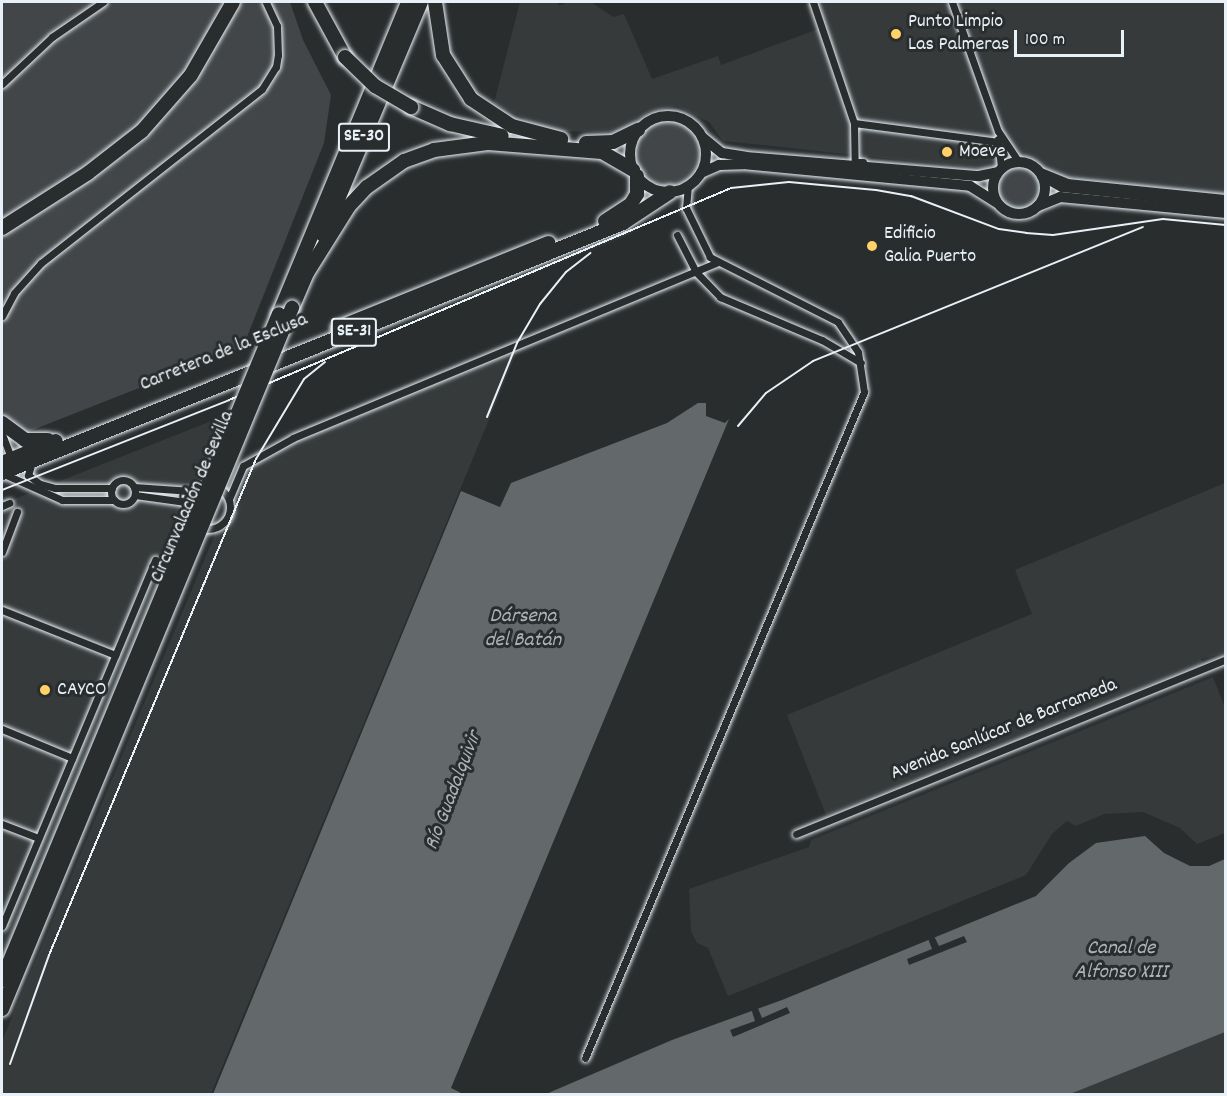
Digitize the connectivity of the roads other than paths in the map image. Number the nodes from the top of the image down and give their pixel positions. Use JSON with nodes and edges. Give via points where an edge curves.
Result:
{"nodes":[{"id":1,"x":103,"y":2,"type":"edge"},
{"id":2,"x":233,"y":2,"type":"edge"},
{"id":3,"x":266,"y":2,"type":"edge"},
{"id":4,"x":315,"y":2,"type":"edge"},
{"id":5,"x":421,"y":2,"type":"edge"},
{"id":6,"x":435,"y":2,"type":"edge"},
{"id":7,"x":813,"y":2,"type":"edge"},
{"id":8,"x":951,"y":2,"type":"edge"},
{"id":9,"x":407,"y":3,"type":"edge"},
{"id":10,"x":2,"y":84,"type":"edge"},
{"id":11,"x":854,"y":123,"type":"junction"},
{"id":12,"x":638,"y":130,"type":"junction"},
{"id":13,"x":998,"y":131,"type":"junction"},
{"id":14,"x":702,"y":137,"type":"junction"},
{"id":15,"x":545,"y":142,"type":"junction"},
{"id":16,"x":999,"y":142,"type":"junction"},
{"id":17,"x":789,"y":161,"type":"junction"},
{"id":18,"x":855,"y":162,"type":"junction"},
{"id":19,"x":1019,"y":162,"type":"junction"},
{"id":20,"x":1000,"y":170,"type":"junction"},
{"id":21,"x":635,"y":173,"type":"junction"},
{"id":22,"x":700,"y":173,"type":"junction"},
{"id":23,"x":1040,"y":173,"type":"junction"},
{"id":24,"x":688,"y":186,"type":"junction"},
{"id":25,"x":670,"y":192,"type":"junction"},
{"id":26,"x":1226,"y":198,"type":"edge"},
{"id":27,"x":997,"y":203,"type":"junction"},
{"id":28,"x":1226,"y":204,"type":"edge"},
{"id":29,"x":1038,"y":206,"type":"junction"},
{"id":30,"x":1226,"y":213,"type":"edge"},
{"id":31,"x":2,"y":228,"type":"edge"},
{"id":32,"x":677,"y":235,"type":"dead end"},
{"id":33,"x":716,"y":263,"type":"junction"},
{"id":34,"x":696,"y":272,"type":"junction"},
{"id":35,"x":308,"y":273,"type":"junction"},
{"id":36,"x":286,"y":311,"type":"junction"},
{"id":37,"x":2,"y":316,"type":"edge"},
{"id":38,"x":861,"y":363,"type":"junction"},
{"id":39,"x":2,"y":423,"type":"edge"},
{"id":40,"x":2,"y":434,"type":"edge"},
{"id":41,"x":62,"y":439,"type":"junction"},
{"id":42,"x":14,"y":464,"type":"edge"},
{"id":43,"x":23,"y":481,"type":"junction"},
{"id":44,"x":112,"y":488,"type":"junction"},
{"id":45,"x":134,"y":491,"type":"junction"},
{"id":46,"x":192,"y":491,"type":"junction"},
{"id":47,"x":229,"y":499,"type":"junction"},
{"id":48,"x":114,"y":500,"type":"junction"},
{"id":49,"x":186,"y":502,"type":"junction"},
{"id":50,"x":18,"y":512,"type":"dead end"},
{"id":51,"x":2,"y":552,"type":"edge"},
{"id":52,"x":155,"y":560,"type":"dead end"},
{"id":53,"x":2,"y":610,"type":"edge"},
{"id":54,"x":115,"y":655,"type":"junction"},
{"id":55,"x":1226,"y":659,"type":"edge"},
{"id":56,"x":2,"y":729,"type":"edge"},
{"id":57,"x":72,"y":759,"type":"junction"},
{"id":58,"x":2,"y":824,"type":"edge"},
{"id":59,"x":796,"y":834,"type":"dead end"},
{"id":60,"x":38,"y":838,"type":"junction"},
{"id":61,"x":2,"y":927,"type":"edge"},
{"id":62,"x":2,"y":980,"type":"edge"},
{"id":63,"x":2,"y":1009,"type":"edge"},
{"id":64,"x":585,"y":1058,"type":"dead end"}],
"edges":[{"from":1,"to":10,"type":"street","via":[[52,37]]},
{"from":2,"to":31,"type":"highway","via":[[191,75],[142,131]]},
{"from":3,"to":37,"type":"street","via":[[277,26],[278,55],[276,67],[262,89],[42,263],[14,293]]},
{"from":4,"to":15,"type":"highway","bridge":true,"via":[[345,57],[375,86],[450,124]]},
{"from":5,"to":35,"type":"highway","name":"Circunvalación de Sevilla","number":"SE-30"},
{"from":6,"to":15,"type":"highway","via":[[443,55],[471,99]]},
{"from":7,"to":11,"type":"street"},
{"from":8,"to":13,"type":"street"},
{"from":9,"to":36,"type":"highway","name":"Circunvalación de Sevilla","number":"SE-30"},
{"from":11,"to":16,"type":"street"},
{"from":11,"to":18,"type":"street"},
{"from":12,"to":14,"type":"main road","via":[[657,117],[672,116],[686,121]]},
{"from":12,"to":15,"type":"highway","via":[[613,142]]},
{"from":12,"to":21,"type":"main road","via":[[630,146]]},
{"from":13,"to":16,"type":"street"},
{"from":13,"to":19,"type":"street"},
{"from":14,"to":17,"type":"main road","via":[[722,153]]},
{"from":14,"to":22,"type":"main road","via":[[706,159]]},
{"from":15,"to":21,"type":"highway","via":[[602,152]]},
{"from":15,"to":35,"type":"highway","via":[[468,144],[404,161],[385,172],[349,206]]},
{"from":16,"to":20,"type":"street"},
{"from":17,"to":18,"type":"street"},
{"from":17,"to":20,"type":"main road","via":[[979,176]]},
{"from":18,"to":20,"type":"street","via":[[957,171]]},
{"from":19,"to":20,"type":"main road"},
{"from":19,"to":23,"type":"main road"},
{"from":20,"to":27,"type":"main road","via":[[993,190]]},
{"from":21,"to":25,"type":"main road","via":[[652,189]]},
{"from":21,"to":41,"type":"highway","name":"Carretera de la Esclusa","number":"SE-31","via":[[637,194],[617,217]]},
{"from":22,"to":24,"type":"main road"},
{"from":22,"to":27,"type":"main road","via":[[719,165],[743,164],[970,186]]},
{"from":23,"to":26,"type":"street","via":[[1068,182]]},
{"from":23,"to":28,"type":"main road","via":[[1062,187]]},
{"from":23,"to":29,"type":"main road","via":[[1045,192]]},
{"from":24,"to":25,"type":"main road"},
{"from":24,"to":33,"type":"street","via":[[686,208],[704,250]]},
{"from":25,"to":42,"type":"highway","name":"Carretera de la Esclusa","number":"SE-31","via":[[622,223]]},
{"from":27,"to":29,"type":"main road","via":[[1018,214]]},
{"from":29,"to":30,"type":"main road","via":[[1060,197]]},
{"from":32,"to":34,"type":"street"},
{"from":33,"to":34,"type":"street"},
{"from":33,"to":38,"type":"street","via":[[829,314],[855,344]]},
{"from":34,"to":38,"type":"street","via":[[720,297],[822,340]]},
{"from":34,"to":47,"type":"street","via":[[293,438],[243,466]]},
{"from":35,"to":36,"type":"highway","name":"Circunvalación de Sevilla","number":"SE-30"},
{"from":36,"to":62,"type":"highway","name":"Circunvalación de Sevilla","number":"SE-30","bridge":true},
{"from":36,"to":63,"type":"highway","name":"Circunvalación de Sevilla","number":"SE-30","bridge":true},
{"from":38,"to":64,"type":"street","via":[[865,381],[861,403]]},
{"from":39,"to":41,"type":"highway","via":[[24,440]]},
{"from":40,"to":42,"type":"street"},
{"from":41,"to":42,"type":"highway","name":"Carretera de la Esclusa","number":"SE-31"},
{"from":42,"to":43,"type":"street"},
{"from":42,"to":43,"type":"street"},
{"from":42,"to":44,"type":"street","via":[[40,484],[55,488]]},
{"from":43,"to":48,"type":"street","via":[[62,500]]},
{"from":44,"to":45,"type":"street","via":[[122,480]]},
{"from":44,"to":48,"type":"street"},
{"from":45,"to":46,"type":"street"},
{"from":45,"to":48,"type":"street","via":[[127,503]]},
{"from":45,"to":49,"type":"street"},
{"from":46,"to":47,"type":"street","via":[[209,484],[221,489]]},
{"from":46,"to":49,"type":"street"},
{"from":47,"to":49,"type":"street","via":[[226,519],[208,529],[188,517]]},
{"from":50,"to":51,"type":"street"},
{"from":52,"to":54,"type":"street"},
{"from":53,"to":54,"type":"street"},
{"from":54,"to":57,"type":"street"},
{"from":55,"to":59,"type":"street","name":"Avenida Sanlúcar de Barrameda"},
{"from":56,"to":57,"type":"street"},
{"from":57,"to":60,"type":"street"},
{"from":58,"to":60,"type":"street"},
{"from":60,"to":61,"type":"street"}]}
